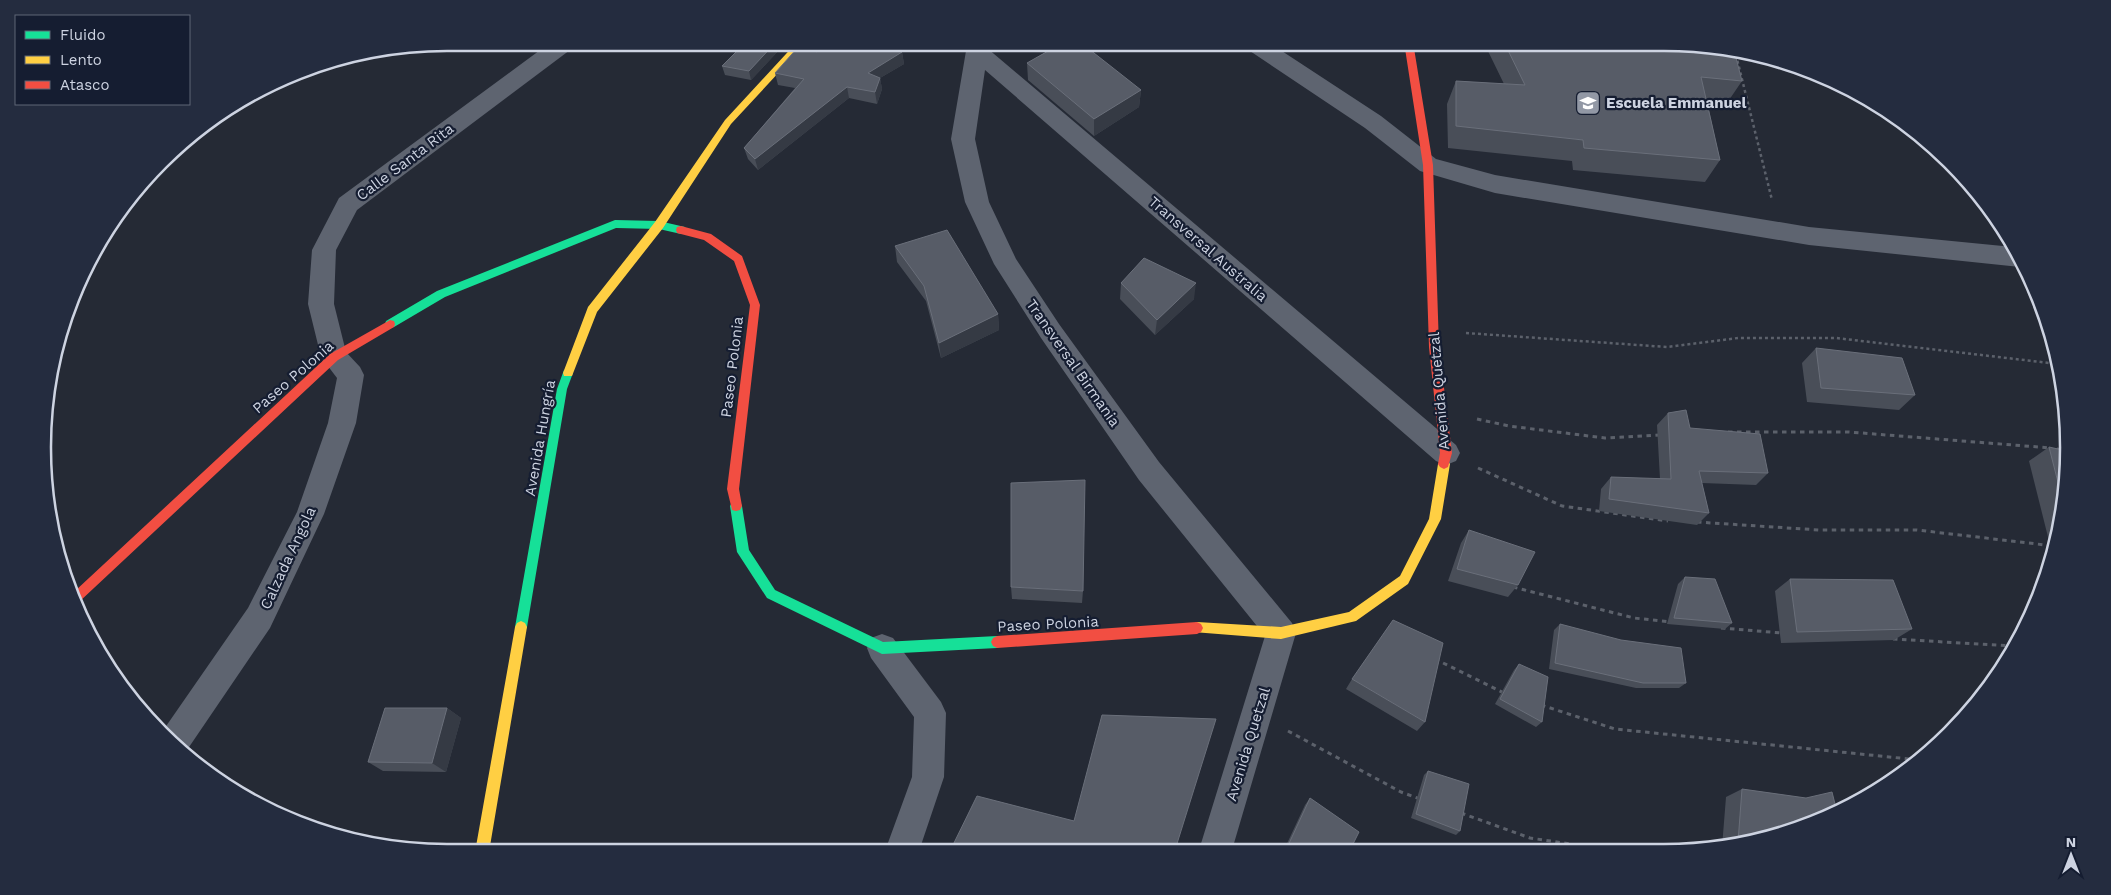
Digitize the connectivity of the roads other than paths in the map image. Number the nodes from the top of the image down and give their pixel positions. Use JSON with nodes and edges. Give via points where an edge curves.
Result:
{"nodes":[{"id":1,"x":554,"y":51,"type":"edge"},
{"id":2,"x":795,"y":51,"type":"edge"},
{"id":3,"x":975,"y":51,"type":"edge"},
{"id":4,"x":981,"y":51,"type":"edge"},
{"id":5,"x":1266,"y":51,"type":"edge"},
{"id":6,"x":1409,"y":51,"type":"edge"},
{"id":7,"x":1428,"y":165,"type":"junction"},
{"id":8,"x":659,"y":225,"type":"junction"},
{"id":9,"x":2011,"y":256,"type":"edge"},
{"id":10,"x":334,"y":358,"type":"junction"},
{"id":11,"x":1446,"y":453,"type":"junction"},
{"id":12,"x":79,"y":595,"type":"edge"},
{"id":13,"x":1281,"y":633,"type":"junction"},
{"id":14,"x":882,"y":648,"type":"junction"},
{"id":15,"x":177,"y":737,"type":"edge"},
{"id":16,"x":483,"y":844,"type":"edge"},
{"id":17,"x":904,"y":844,"type":"edge"},
{"id":18,"x":1218,"y":844,"type":"edge"}],
"edges":[{"from":1,"to":10,"type":"street","name":"Calle Santa Rita","via":[[348,204],[324,250],[321,304]]},
{"from":2,"to":8,"type":"street","name":"Avenida Hungría","via":[[728,122]]},
{"from":3,"to":13,"type":"street","name":"Transversal Birmania","via":[[964,138],[977,202],[1006,264],[1148,470]]},
{"from":4,"to":11,"type":"street","name":"Transversal Australia"},
{"from":5,"to":7,"type":"street","via":[[1374,122]]},
{"from":6,"to":7,"type":"street","name":"Avenida Quetzal"},
{"from":7,"to":9,"type":"street","via":[[1495,184],[1809,236]]},
{"from":7,"to":11,"type":"street","name":"Avenida Quetzal","via":[[1433,331]]},
{"from":8,"to":10,"type":"street","name":"Paseo Polonia","via":[[615,224],[442,294]]},
{"from":8,"to":14,"type":"street","name":"Paseo Polonia","via":[[707,237],[738,260],[755,305],[733,489],[743,552],[772,594]]},
{"from":8,"to":16,"type":"street","name":"Avenida Hungría","via":[[592,310],[562,389]]},
{"from":10,"to":12,"type":"street","name":"Paseo Polonia"},
{"from":10,"to":15,"type":"street","name":"Calzada Angola","via":[[351,375],[342,423],[310,514],[259,618]]},
{"from":11,"to":13,"type":"street","name":"Avenida Quetzal","via":[[1435,519],[1404,580],[1352,617]]},
{"from":13,"to":14,"type":"street","name":"Paseo Polonia","via":[[1197,628]]},
{"from":13,"to":18,"type":"street","name":"Avenida Quetzal"},
{"from":14,"to":17,"type":"street","via":[[930,713],[928,778]]}]}
